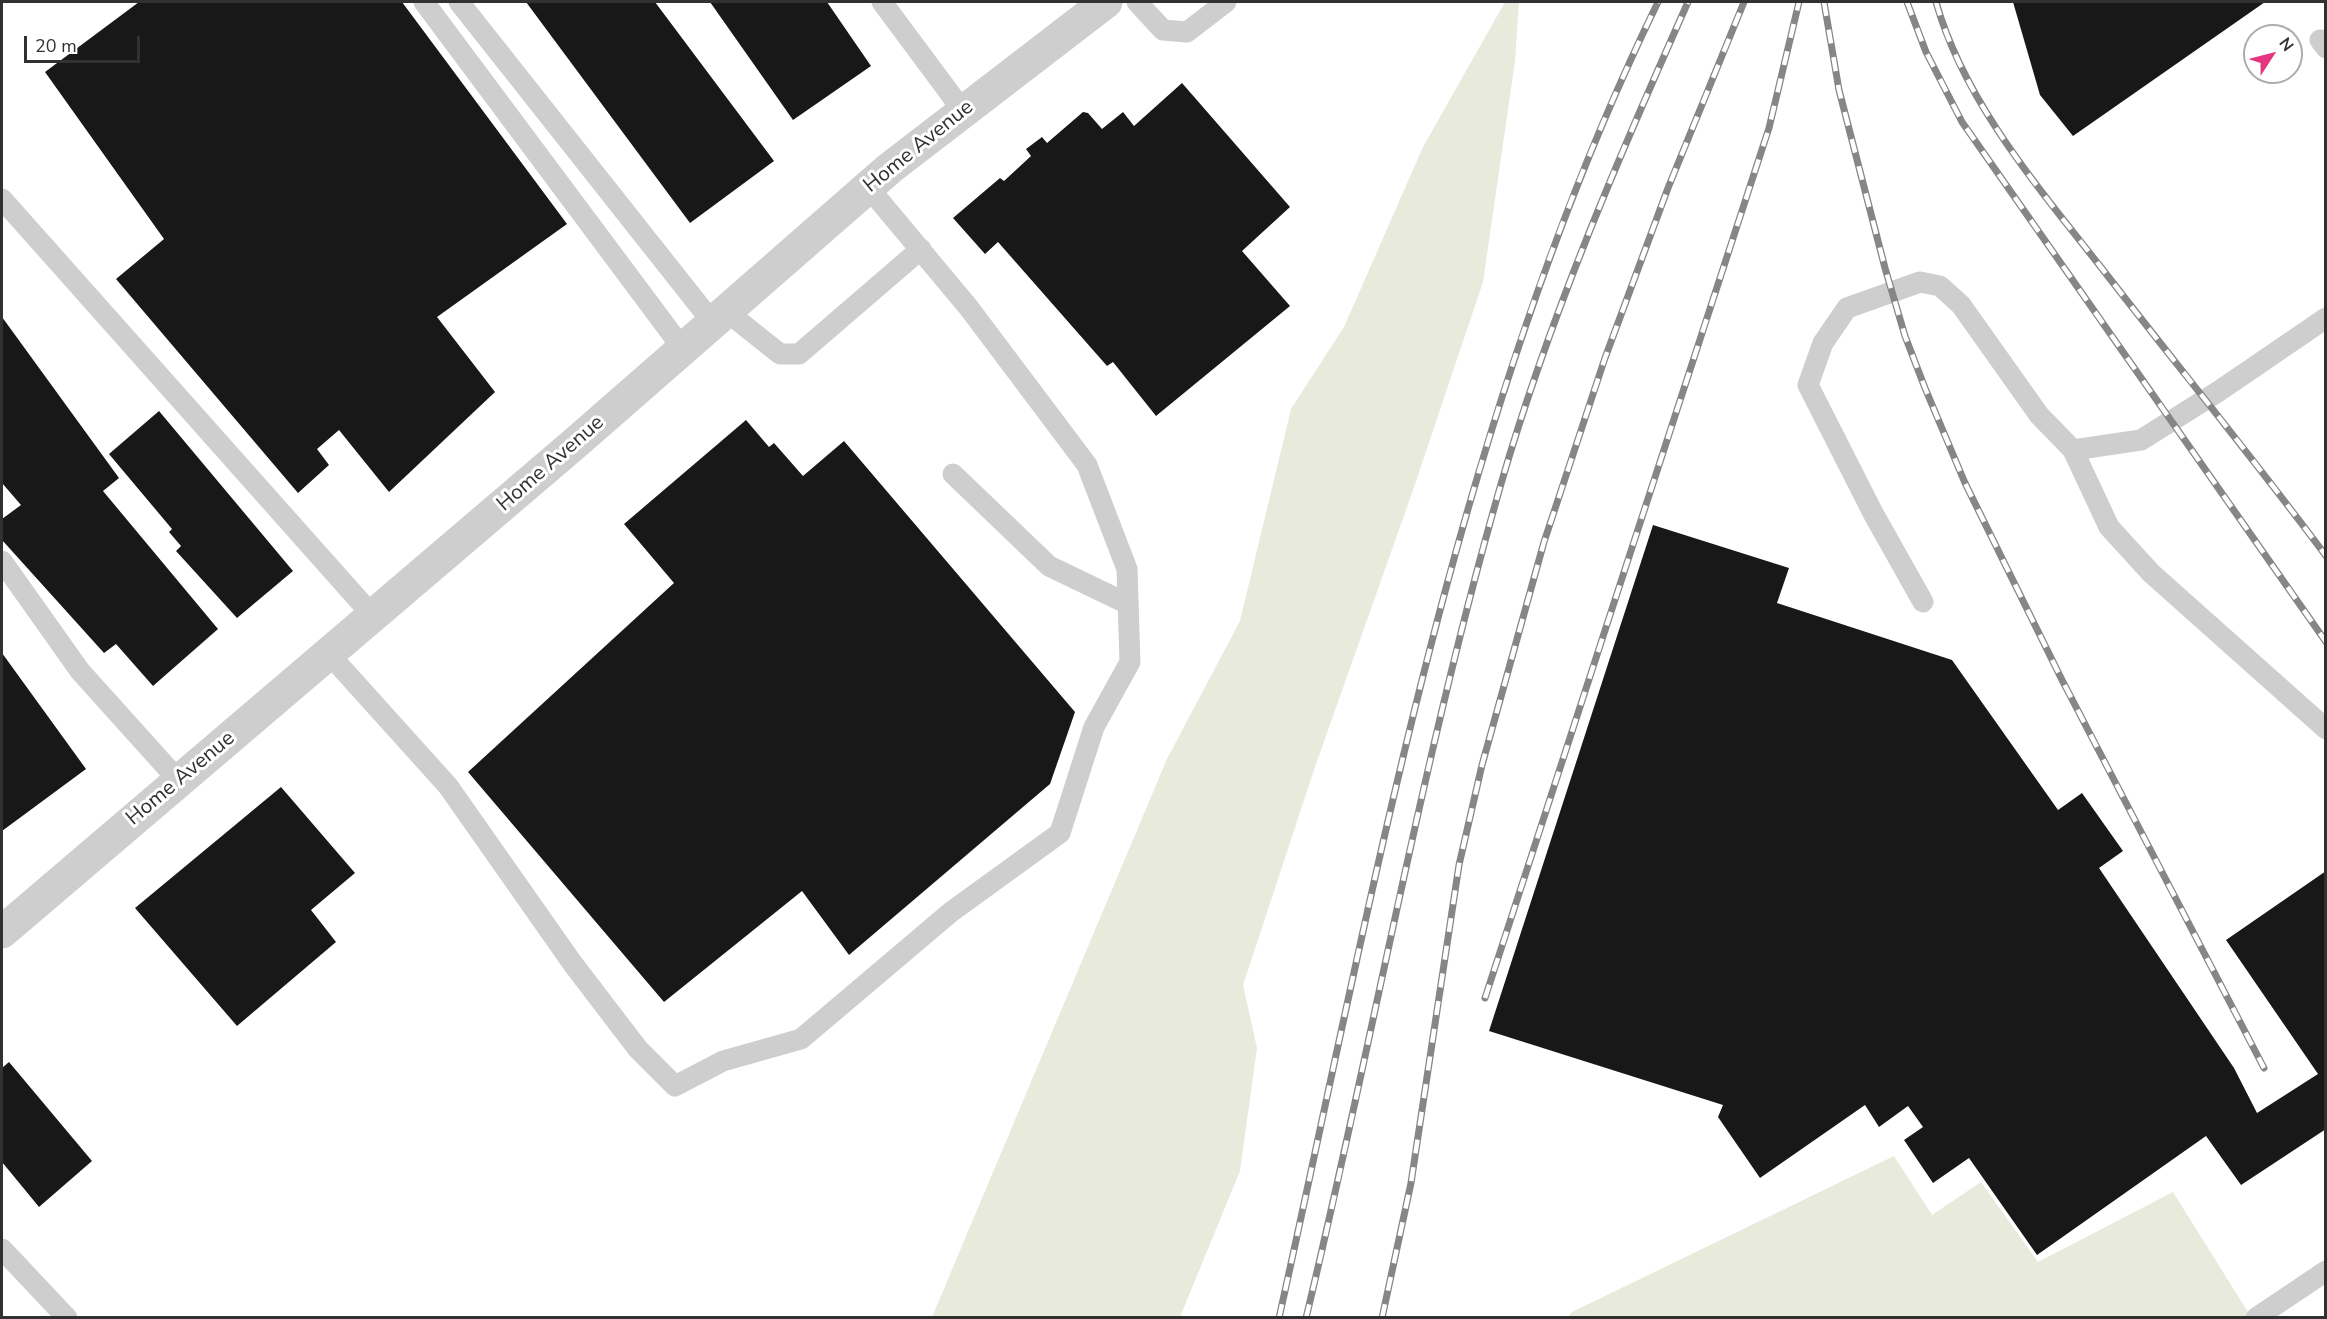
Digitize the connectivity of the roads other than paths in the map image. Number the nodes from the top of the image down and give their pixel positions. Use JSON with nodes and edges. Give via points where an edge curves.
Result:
{"nodes":[{"id":1,"x":424,"y":2,"type":"edge"},
{"id":2,"x":459,"y":2,"type":"edge"},
{"id":3,"x":882,"y":2,"type":"edge"},
{"id":4,"x":1106,"y":2,"type":"edge"},
{"id":5,"x":1137,"y":2,"type":"edge"},
{"id":6,"x":1226,"y":2,"type":"edge"},
{"id":7,"x":963,"y":111,"type":"junction"},
{"id":8,"x":868,"y":187,"type":"junction"},
{"id":9,"x":2,"y":198,"type":"edge"},
{"id":10,"x":921,"y":249,"type":"junction"},
{"id":11,"x":719,"y":317,"type":"junction"},
{"id":12,"x":2325,"y":318,"type":"edge"},
{"id":13,"x":684,"y":349,"type":"junction"},
{"id":14,"x":2073,"y":450,"type":"junction"},
{"id":15,"x":953,"y":474,"type":"dead end"},
{"id":16,"x":2,"y":561,"type":"edge"},
{"id":17,"x":1923,"y":602,"type":"dead end"},
{"id":18,"x":1128,"y":604,"type":"junction"},
{"id":19,"x":373,"y":616,"type":"junction"},
{"id":20,"x":329,"y":654,"type":"junction"},
{"id":21,"x":2325,"y":729,"type":"edge"},
{"id":22,"x":179,"y":781,"type":"junction"},
{"id":23,"x":2,"y":932,"type":"edge"},
{"id":24,"x":2,"y":1249,"type":"edge"},
{"id":25,"x":2325,"y":1270,"type":"edge"},
{"id":26,"x":67,"y":1317,"type":"edge"},
{"id":27,"x":2256,"y":1317,"type":"edge"}],
"edges":[{"from":1,"to":13,"type":"lane"},
{"from":2,"to":11,"type":"lane"},
{"from":3,"to":7,"type":"lane"},
{"from":4,"to":7,"type":"street","name":"Home Avenue"},
{"from":5,"to":6,"type":"lane","via":[[1163,30],[1187,32]]},
{"from":7,"to":8,"type":"street","name":"Home Avenue"},
{"from":8,"to":10,"type":"lane"},
{"from":8,"to":11,"type":"street","name":"Home Avenue"},
{"from":9,"to":19,"type":"lane"},
{"from":10,"to":11,"type":"lane","via":[[799,354],[780,354]]},
{"from":10,"to":18,"type":"lane","via":[[1087,465],[1127,569]]},
{"from":11,"to":13,"type":"street","name":"Home Avenue"},
{"from":12,"to":14,"type":"lane","via":[[2141,440]]},
{"from":13,"to":19,"type":"street","name":"Home Avenue"},
{"from":14,"to":17,"type":"lane","via":[[2039,415],[1961,305],[1940,286],[1920,282],[1847,308],[1823,343],[1808,385]]},
{"from":14,"to":21,"type":"lane","via":[[2109,527],[2123,543],[2151,573]]},
{"from":15,"to":18,"type":"lane","via":[[1049,566]]},
{"from":16,"to":22,"type":"lane","via":[[80,671]]},
{"from":18,"to":20,"type":"lane","via":[[1130,662],[1094,727],[1060,833],[951,912],[801,1039],[723,1060],[675,1086],[638,1048],[573,964],[448,786]]},
{"from":19,"to":20,"type":"street","name":"Home Avenue"},
{"from":20,"to":22,"type":"street","name":"Home Avenue"},
{"from":22,"to":23,"type":"street","name":"Home Avenue"},
{"from":24,"to":26,"type":"lane"},
{"from":25,"to":27,"type":"lane"}]}
